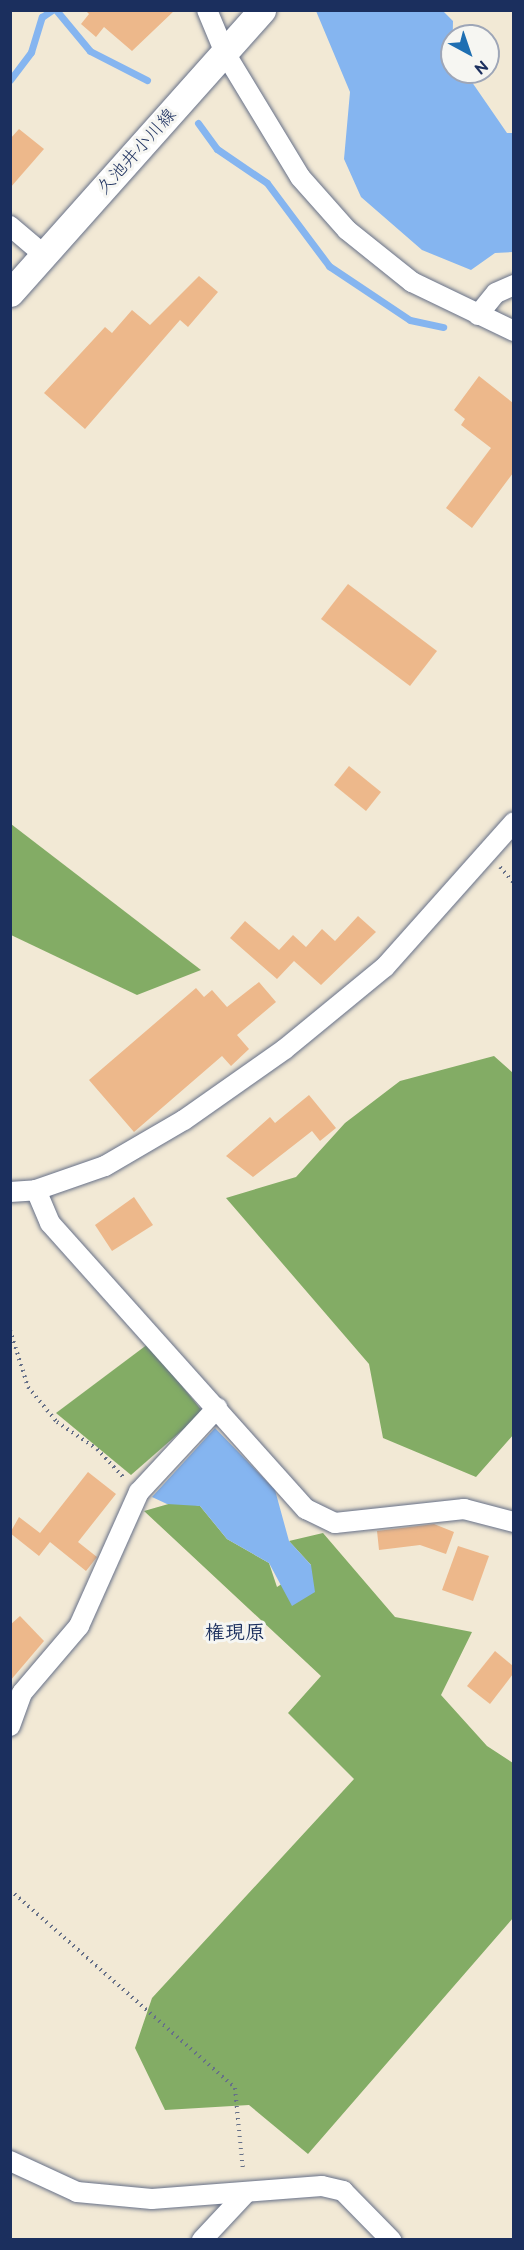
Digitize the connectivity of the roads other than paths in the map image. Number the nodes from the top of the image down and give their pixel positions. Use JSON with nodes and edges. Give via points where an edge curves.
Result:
{"nodes":[{"id":1,"x":207,"y":10,"type":"edge"},
{"id":2,"x":262,"y":10,"type":"edge"},
{"id":3,"x":225,"y":53,"type":"junction"},
{"id":4,"x":10,"y":226,"type":"edge"},
{"id":5,"x":44,"y":255,"type":"junction"},
{"id":6,"x":513,"y":285,"type":"edge"},
{"id":7,"x":10,"y":293,"type":"edge"},
{"id":8,"x":478,"y":315,"type":"junction"},
{"id":9,"x":513,"y":331,"type":"edge"},
{"id":10,"x":513,"y":822,"type":"edge"},
{"id":11,"x":36,"y":1190,"type":"junction"},
{"id":12,"x":10,"y":1192,"type":"edge"},
{"id":13,"x":217,"y":1408,"type":"junction"},
{"id":14,"x":513,"y":1522,"type":"edge"},
{"id":15,"x":10,"y":1726,"type":"edge"},
{"id":16,"x":10,"y":2161,"type":"edge"},
{"id":17,"x":245,"y":2194,"type":"junction"},
{"id":18,"x":202,"y":2240,"type":"edge"},
{"id":19,"x":391,"y":2240,"type":"edge"}],
"edges":[{"from":1,"to":3,"type":"street"},
{"from":2,"to":3,"type":"street","name":"久池井小川線"},
{"from":3,"to":5,"type":"street","name":"久池井小川線"},
{"from":3,"to":8,"type":"street","via":[[300,177],[347,230],[412,282]]},
{"from":4,"to":5,"type":"street"},
{"from":5,"to":7,"type":"street","name":"久池井小川線"},
{"from":6,"to":8,"type":"street","via":[[496,293]]},
{"from":8,"to":9,"type":"street"},
{"from":10,"to":11,"type":"street","via":[[385,967],[285,1049],[184,1120],[105,1166]]},
{"from":11,"to":12,"type":"street"},
{"from":11,"to":13,"type":"street","via":[[50,1223]]},
{"from":13,"to":14,"type":"street","via":[[306,1509],[335,1523],[464,1509]]},
{"from":13,"to":15,"type":"street","via":[[139,1492],[79,1626],[22,1693]]},
{"from":16,"to":17,"type":"street","via":[[77,2192],[152,2199]]},
{"from":17,"to":18,"type":"street"},
{"from":17,"to":19,"type":"street","via":[[322,2186],[343,2191]]}]}
